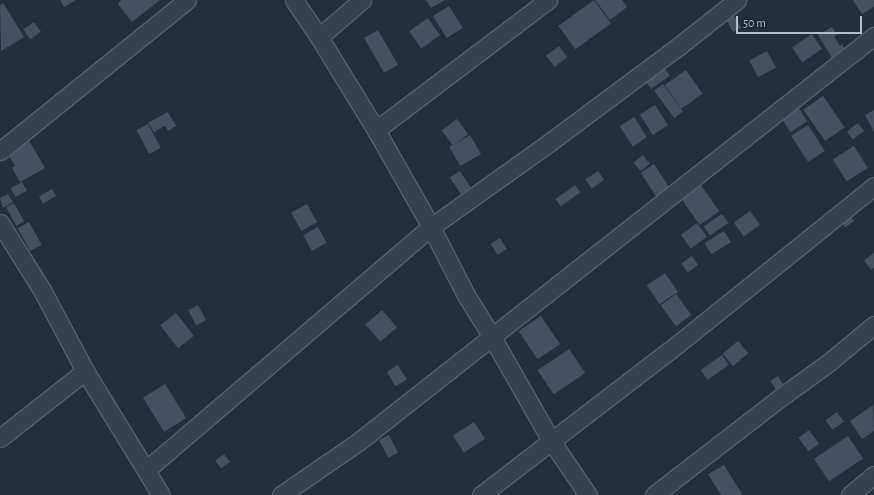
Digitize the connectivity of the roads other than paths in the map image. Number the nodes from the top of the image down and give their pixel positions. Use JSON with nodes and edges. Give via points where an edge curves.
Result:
{"nodes":[{"id":1,"x":187,"y":0,"type":"edge"},
{"id":2,"x":294,"y":0,"type":"edge"},
{"id":3,"x":362,"y":0,"type":"edge"},
{"id":4,"x":548,"y":0,"type":"edge"},
{"id":5,"x":737,"y":0,"type":"edge"},
{"id":6,"x":874,"y":36,"type":"edge"},
{"id":7,"x":319,"y":37,"type":"junction"},
{"id":8,"x":376,"y":130,"type":"junction"},
{"id":9,"x":0,"y":151,"type":"edge"},
{"id":10,"x":874,"y":186,"type":"edge"},
{"id":11,"x":0,"y":223,"type":"edge"},
{"id":12,"x":431,"y":227,"type":"junction"},
{"id":13,"x":874,"y":325,"type":"edge"},
{"id":14,"x":492,"y":337,"type":"junction"},
{"id":15,"x":84,"y":371,"type":"junction"},
{"id":16,"x":0,"y":438,"type":"edge"},
{"id":17,"x":552,"y":442,"type":"junction"},
{"id":18,"x":146,"y":470,"type":"junction"},
{"id":19,"x":874,"y":476,"type":"edge"},
{"id":20,"x":161,"y":495,"type":"edge"},
{"id":21,"x":281,"y":495,"type":"edge"},
{"id":22,"x":481,"y":495,"type":"edge"},
{"id":23,"x":588,"y":495,"type":"edge"},
{"id":24,"x":654,"y":495,"type":"edge"},
{"id":25,"x":850,"y":495,"type":"edge"}],
"edges":[{"from":1,"to":9,"type":"street"},
{"from":2,"to":7,"type":"street"},
{"from":3,"to":7,"type":"street"},
{"from":4,"to":8,"type":"street"},
{"from":5,"to":12,"type":"street","via":[[562,133]]},
{"from":6,"to":14,"type":"street"},
{"from":7,"to":8,"type":"street"},
{"from":8,"to":12,"type":"street"},
{"from":10,"to":17,"type":"street","via":[[676,346]]},
{"from":11,"to":15,"type":"street","via":[[42,290]]},
{"from":12,"to":14,"type":"street","via":[[466,295]]},
{"from":12,"to":18,"type":"street"},
{"from":13,"to":24,"type":"street"},
{"from":14,"to":17,"type":"street"},
{"from":14,"to":21,"type":"street","via":[[358,442]]},
{"from":15,"to":16,"type":"street"},
{"from":15,"to":18,"type":"street"},
{"from":17,"to":22,"type":"street"},
{"from":17,"to":23,"type":"street"},
{"from":18,"to":20,"type":"street"},
{"from":19,"to":25,"type":"street"}]}
